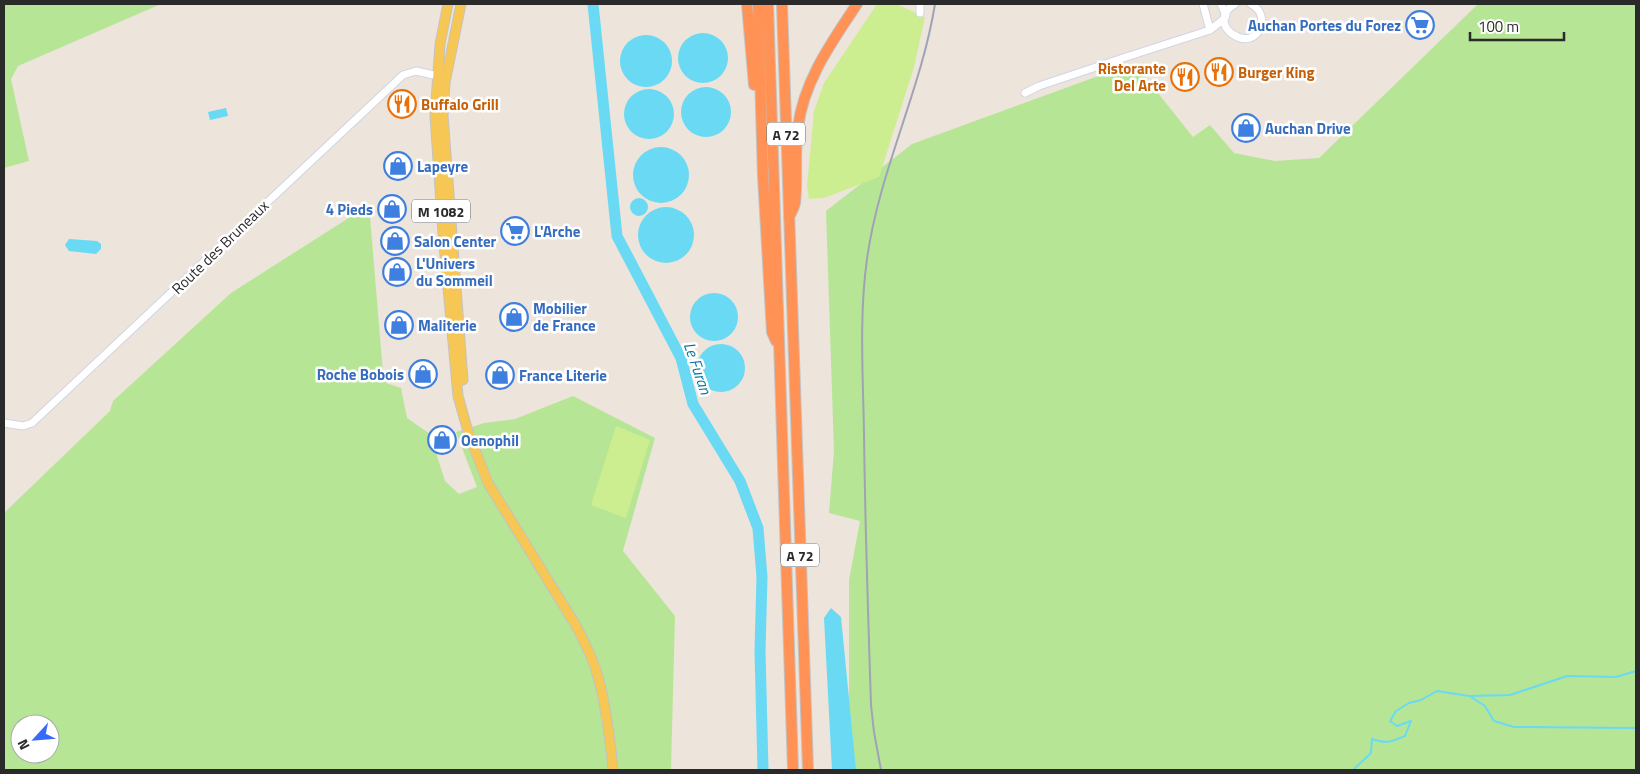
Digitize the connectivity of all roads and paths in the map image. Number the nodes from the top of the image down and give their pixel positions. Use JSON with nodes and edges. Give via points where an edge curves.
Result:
{"nodes":[{"id":1,"x":448,"y":4,"type":"edge"},
{"id":2,"x":461,"y":4,"type":"edge"},
{"id":3,"x":747,"y":4,"type":"edge"},
{"id":4,"x":758,"y":4,"type":"edge"},
{"id":5,"x":768,"y":4,"type":"edge"},
{"id":6,"x":782,"y":4,"type":"edge"},
{"id":7,"x":857,"y":4,"type":"edge"},
{"id":8,"x":920,"y":4,"type":"edge"},
{"id":9,"x":1203,"y":4,"type":"edge"},
{"id":10,"x":1221,"y":4,"type":"edge"},
{"id":11,"x":1236,"y":4,"type":"edge"},
{"id":12,"x":1251,"y":4,"type":"edge"},
{"id":13,"x":920,"y":14,"type":"dead end"},
{"id":14,"x":1225,"y":16,"type":"junction"},
{"id":15,"x":445,"y":23,"type":"junction"},
{"id":16,"x":456,"y":25,"type":"junction"},
{"id":17,"x":1210,"y":30,"type":"junction"},
{"id":18,"x":1228,"y":30,"type":"junction"},
{"id":19,"x":438,"y":76,"type":"junction"},
{"id":20,"x":446,"y":83,"type":"junction"},
{"id":21,"x":1025,"y":93,"type":"dead end"},
{"id":22,"x":763,"y":176,"type":"junction"},
{"id":23,"x":788,"y":218,"type":"junction"},
{"id":24,"x":780,"y":351,"type":"junction"},
{"id":25,"x":465,"y":418,"type":"junction"},
{"id":26,"x":4,"y":423,"type":"edge"},
{"id":27,"x":613,"y":770,"type":"edge"},
{"id":28,"x":793,"y":770,"type":"edge"},
{"id":29,"x":808,"y":770,"type":"edge"}],
"edges":[{"from":1,"to":15,"type":"main road","number":"M 1082"},
{"from":2,"to":16,"type":"main road","number":"M 1082"},
{"from":3,"to":22,"type":"highway"},
{"from":4,"to":22,"type":"highway"},
{"from":5,"to":24,"type":"highway","number":"A 72"},
{"from":6,"to":23,"type":"highway","number":"A 72"},
{"from":7,"to":23,"type":"highway","via":[[820,62],[810,84],[798,125],[795,205]]},
{"from":8,"to":13,"type":"street"},
{"from":9,"to":17,"type":"street"},
{"from":10,"to":14,"type":"street"},
{"from":11,"to":14,"type":"street"},
{"from":12,"to":18,"type":"street","via":[[1261,16],[1258,31],[1244,39],[1234,37]]},
{"from":14,"to":17,"type":"street"},
{"from":14,"to":18,"type":"street"},
{"from":15,"to":16,"type":"main road"},
{"from":15,"to":19,"type":"main road","number":"M 1082"},
{"from":16,"to":20,"type":"main road","number":"M 1082"},
{"from":17,"to":18,"type":"street"},
{"from":17,"to":21,"type":"street"},
{"from":19,"to":20,"type":"street"},
{"from":19,"to":25,"type":"main road","number":"M 1082","via":[[435,116],[443,234],[458,396]]},
{"from":19,"to":26,"type":"street","name":"Route des Bruneaux","via":[[416,71],[403,75],[32,422],[23,426]]},
{"from":20,"to":25,"type":"main road","number":"M 1082","via":[[443,115]]},
{"from":22,"to":24,"type":"highway","via":[[772,332]]},
{"from":23,"to":29,"type":"highway","number":"A 72"},
{"from":24,"to":28,"type":"highway","number":"A 72"},
{"from":25,"to":27,"type":"main road","number":"M 1082","via":[[488,483],[576,624],[586,646],[604,703]]}]}
